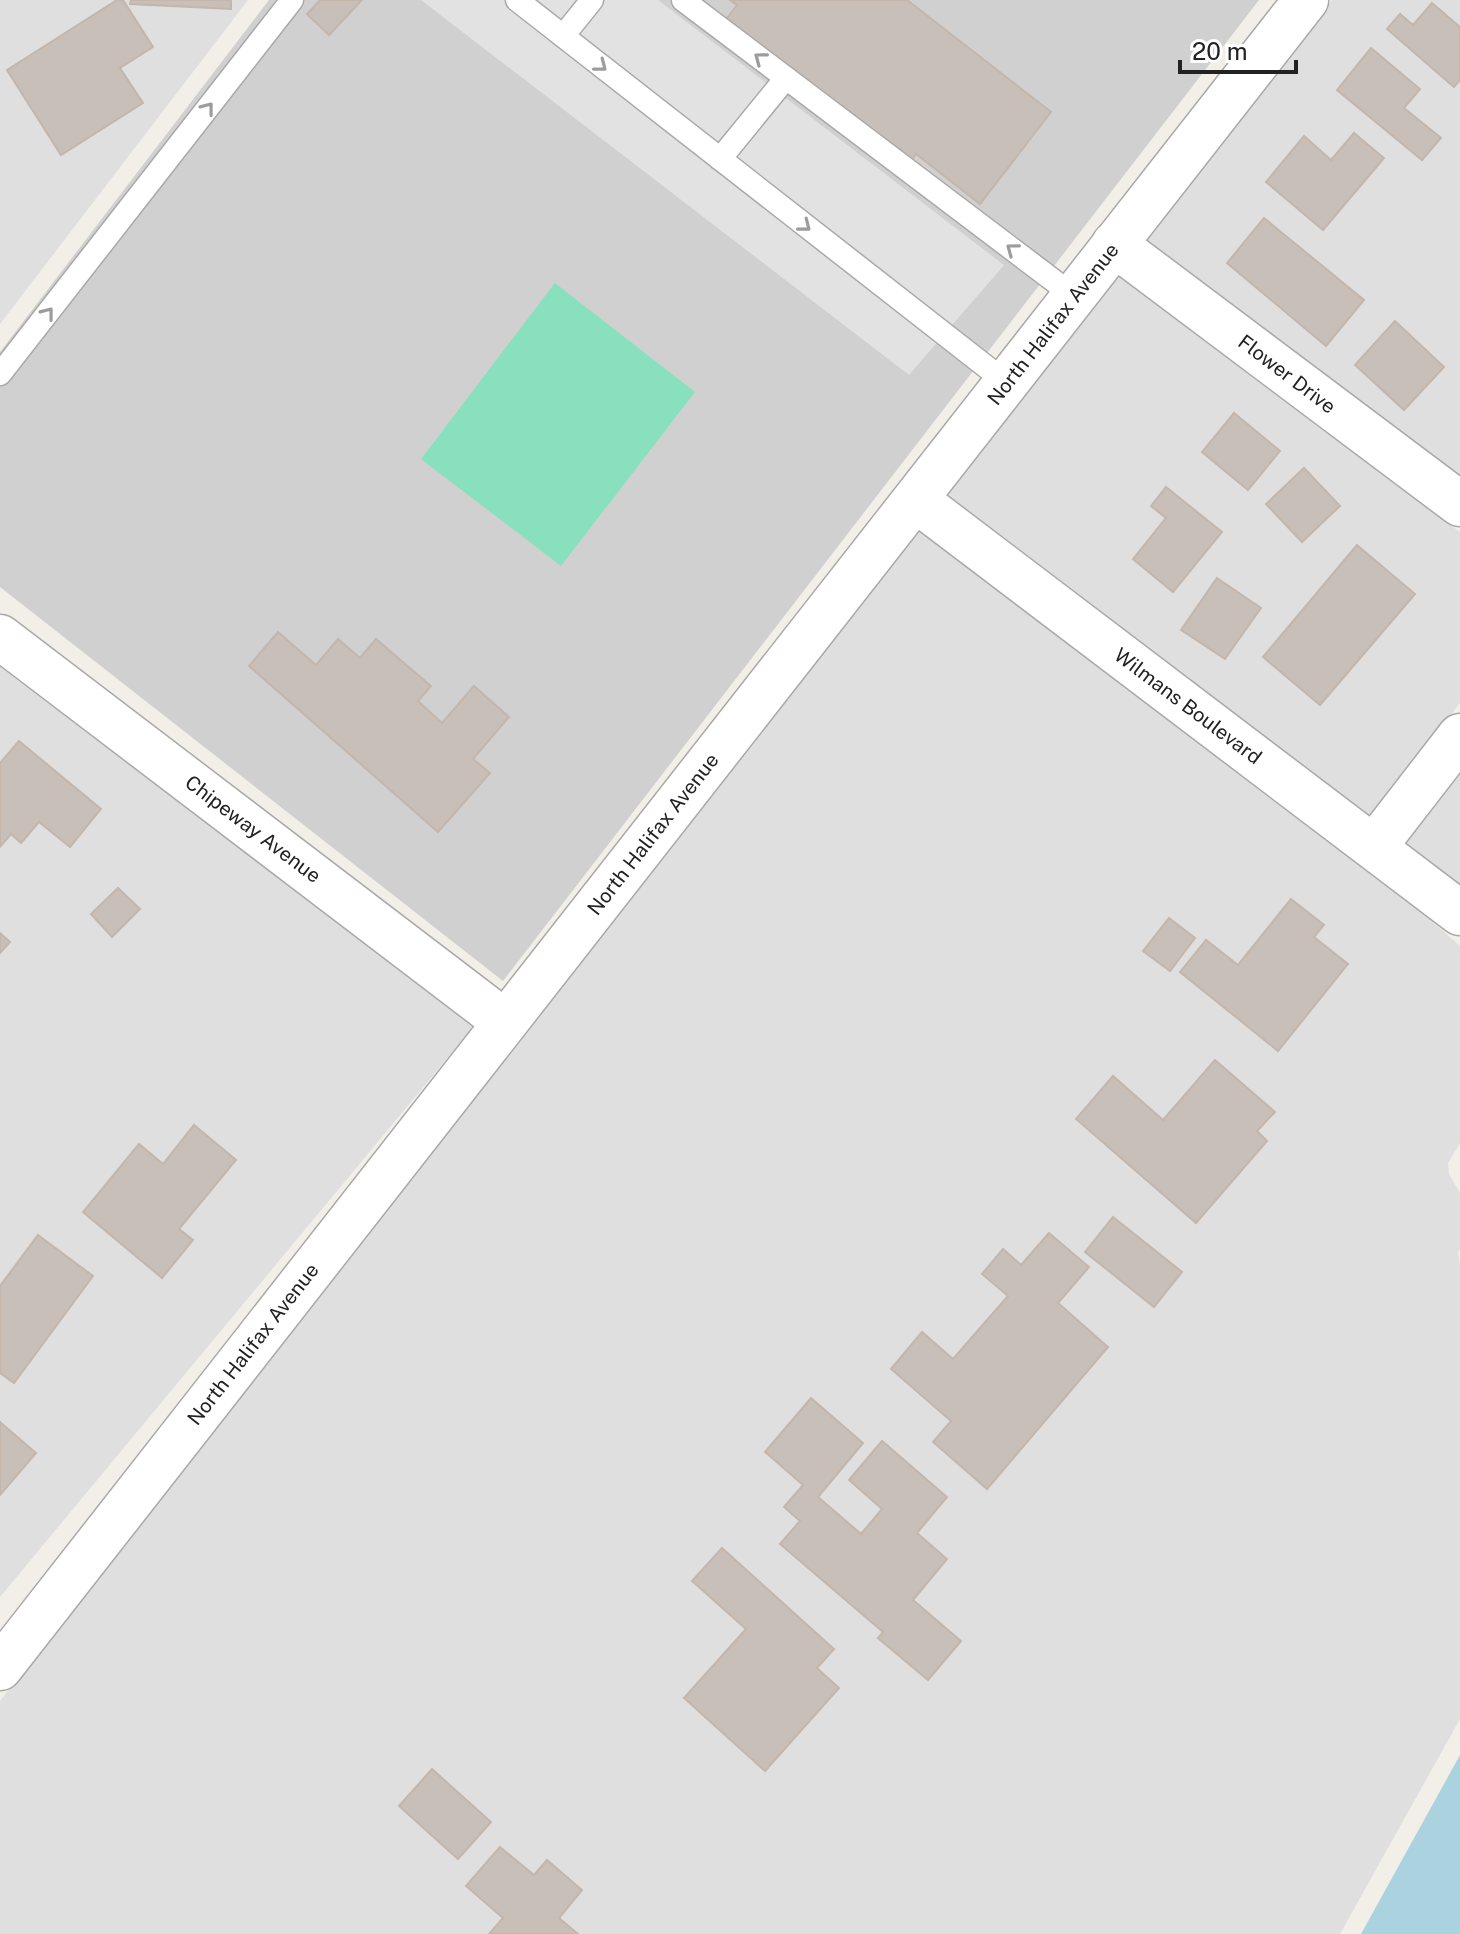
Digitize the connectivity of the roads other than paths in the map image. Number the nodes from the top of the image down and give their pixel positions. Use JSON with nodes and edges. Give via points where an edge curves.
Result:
{"nodes":[{"id":1,"x":292,"y":0,"type":"edge"},
{"id":2,"x":517,"y":0,"type":"edge"},
{"id":3,"x":592,"y":0,"type":"edge"},
{"id":4,"x":683,"y":0,"type":"edge"},
{"id":5,"x":1306,"y":0,"type":"edge"},
{"id":6,"x":563,"y":36,"type":"junction"},
{"id":7,"x":786,"y":78,"type":"junction"},
{"id":8,"x":720,"y":159,"type":"junction"},
{"id":9,"x":1114,"y":244,"type":"junction"},
{"id":10,"x":1074,"y":296,"type":"junction"},
{"id":11,"x":0,"y":374,"type":"edge"},
{"id":12,"x":1007,"y":383,"type":"junction"},
{"id":13,"x":916,"y":500,"type":"junction"},
{"id":14,"x":1460,"y":504,"type":"edge"},
{"id":15,"x":0,"y":637,"type":"edge"},
{"id":16,"x":1460,"y":736,"type":"edge"},
{"id":17,"x":1374,"y":847,"type":"junction"},
{"id":18,"x":1460,"y":913,"type":"edge"},
{"id":19,"x":505,"y":1022,"type":"junction"},
{"id":20,"x":0,"y":1668,"type":"edge"}],
"edges":[{"from":11,"to":1,"type":"lane","one_way":true},
{"from":2,"to":6,"type":"lane"},
{"from":3,"to":6,"type":"lane"},
{"from":7,"to":4,"type":"lane","one_way":true},
{"from":5,"to":9,"type":"street","name":"North Halifax Avenue"},
{"from":6,"to":8,"type":"lane","one_way":true},
{"from":7,"to":8,"type":"lane"},
{"from":10,"to":7,"type":"lane","one_way":true},
{"from":8,"to":12,"type":"lane","one_way":true},
{"from":9,"to":10,"type":"street","name":"North Halifax Avenue"},
{"from":9,"to":14,"type":"street","name":"Flower Drive"},
{"from":10,"to":12,"type":"street","name":"North Halifax Avenue"},
{"from":12,"to":13,"type":"street","name":"North Halifax Avenue"},
{"from":13,"to":17,"type":"street","name":"Wilmans Boulevard"},
{"from":13,"to":19,"type":"street","name":"North Halifax Avenue"},
{"from":15,"to":19,"type":"street","name":"Chipeway Avenue"},
{"from":16,"to":17,"type":"street"},
{"from":17,"to":18,"type":"street","name":"Wilmans Boulevard"},
{"from":19,"to":20,"type":"street","name":"North Halifax Avenue"}]}
